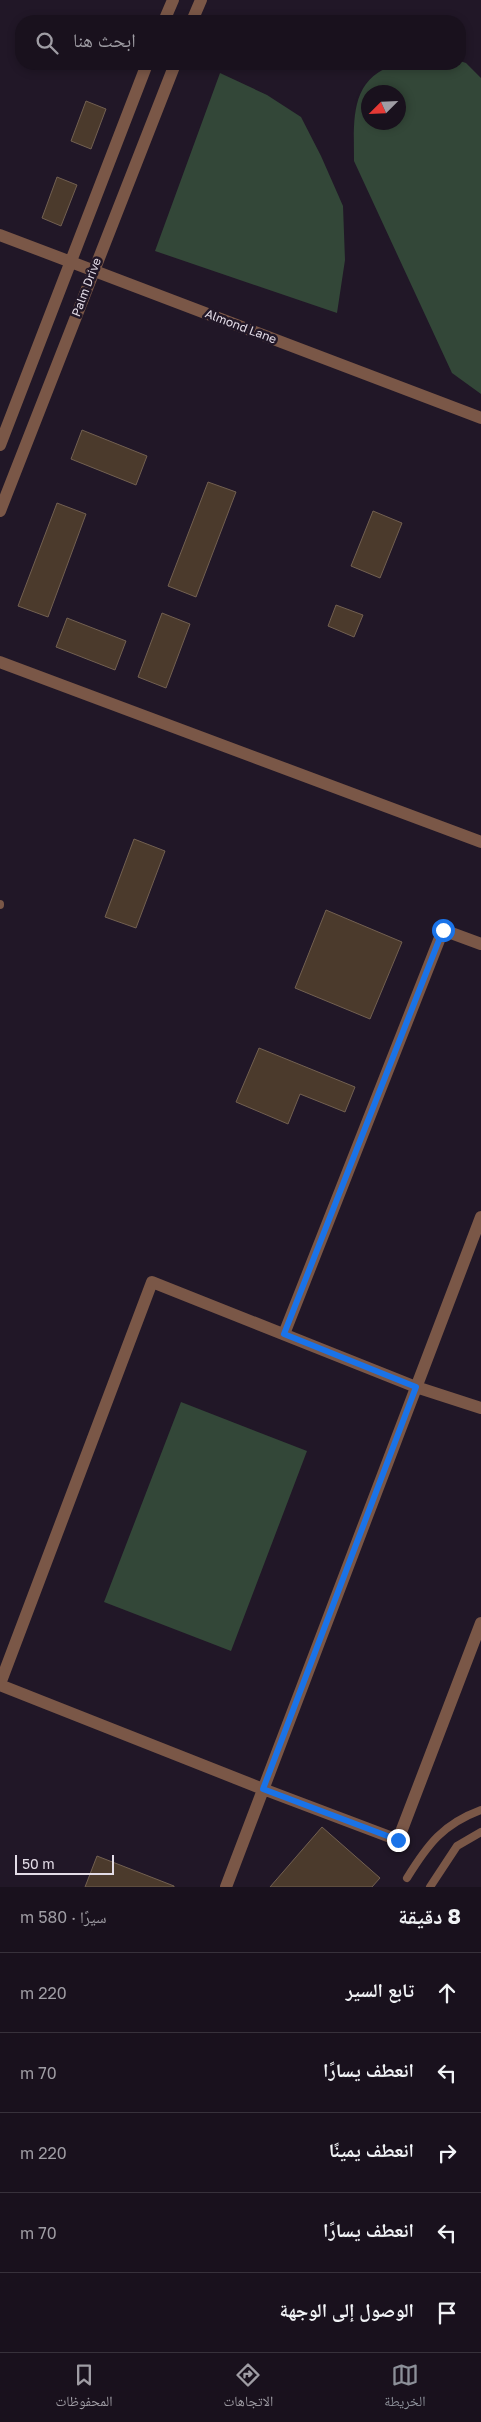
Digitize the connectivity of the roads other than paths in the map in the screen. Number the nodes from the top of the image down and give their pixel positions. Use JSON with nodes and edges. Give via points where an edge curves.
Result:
{"nodes":[{"id":1,"x":172,"y":0,"type":"edge"},
{"id":2,"x":200,"y":0,"type":"edge"},
{"id":3,"x":166,"y":15,"type":"edge"},
{"id":4,"x":194,"y":15,"type":"edge"},
{"id":5,"x":145,"y":70,"type":"edge"},
{"id":6,"x":173,"y":70,"type":"edge"},
{"id":7,"x":0,"y":235,"type":"edge"},
{"id":8,"x":70,"y":261,"type":"junction"},
{"id":9,"x":93,"y":270,"type":"junction"},
{"id":10,"x":481,"y":418,"type":"edge"},
{"id":11,"x":0,"y":445,"type":"edge"},
{"id":12,"x":0,"y":511,"type":"edge"},
{"id":13,"x":0,"y":662,"type":"edge"},
{"id":14,"x":481,"y":842,"type":"edge"},
{"id":15,"x":481,"y":944,"type":"edge"},
{"id":16,"x":481,"y":1217,"type":"edge"},
{"id":17,"x":284,"y":1334,"type":"junction"},
{"id":18,"x":416,"y":1387,"type":"junction"},
{"id":19,"x":481,"y":1408,"type":"edge"},
{"id":20,"x":481,"y":1623,"type":"edge"},
{"id":21,"x":0,"y":1684,"type":"edge"},
{"id":22,"x":263,"y":1789,"type":"junction"},
{"id":23,"x":481,"y":1810,"type":"edge"},
{"id":24,"x":481,"y":1832,"type":"edge"},
{"id":25,"x":407,"y":1878,"type":"dead end"},
{"id":26,"x":226,"y":1887,"type":"edge"},
{"id":27,"x":430,"y":1887,"type":"edge"}],
"edges":[{"from":1,"to":3,"type":"street"},
{"from":2,"to":4,"type":"street"},
{"from":5,"to":8,"type":"street","name":"Palm Drive"},
{"from":6,"to":9,"type":"street","name":"Palm Drive"},
{"from":7,"to":8,"type":"street","name":"Almond Lane"},
{"from":8,"to":9,"type":"street","name":"Almond Lane"},
{"from":8,"to":11,"type":"street","name":"Palm Drive"},
{"from":9,"to":10,"type":"street","name":"Almond Lane"},
{"from":9,"to":12,"type":"street","name":"Palm Drive"},
{"from":13,"to":14,"type":"street"},
{"from":15,"to":17,"type":"street","via":[[443,930]]},
{"from":16,"to":18,"type":"street"},
{"from":17,"to":18,"type":"street"},
{"from":17,"to":21,"type":"street","via":[[152,1282]]},
{"from":18,"to":19,"type":"street"},
{"from":18,"to":22,"type":"street"},
{"from":20,"to":22,"type":"street","via":[[398,1840]]},
{"from":21,"to":22,"type":"street"},
{"from":22,"to":26,"type":"street"},
{"from":23,"to":25,"type":"lane","via":[[449,1824],[434,1838]]},
{"from":24,"to":27,"type":"lane","via":[[457,1846]]}]}
